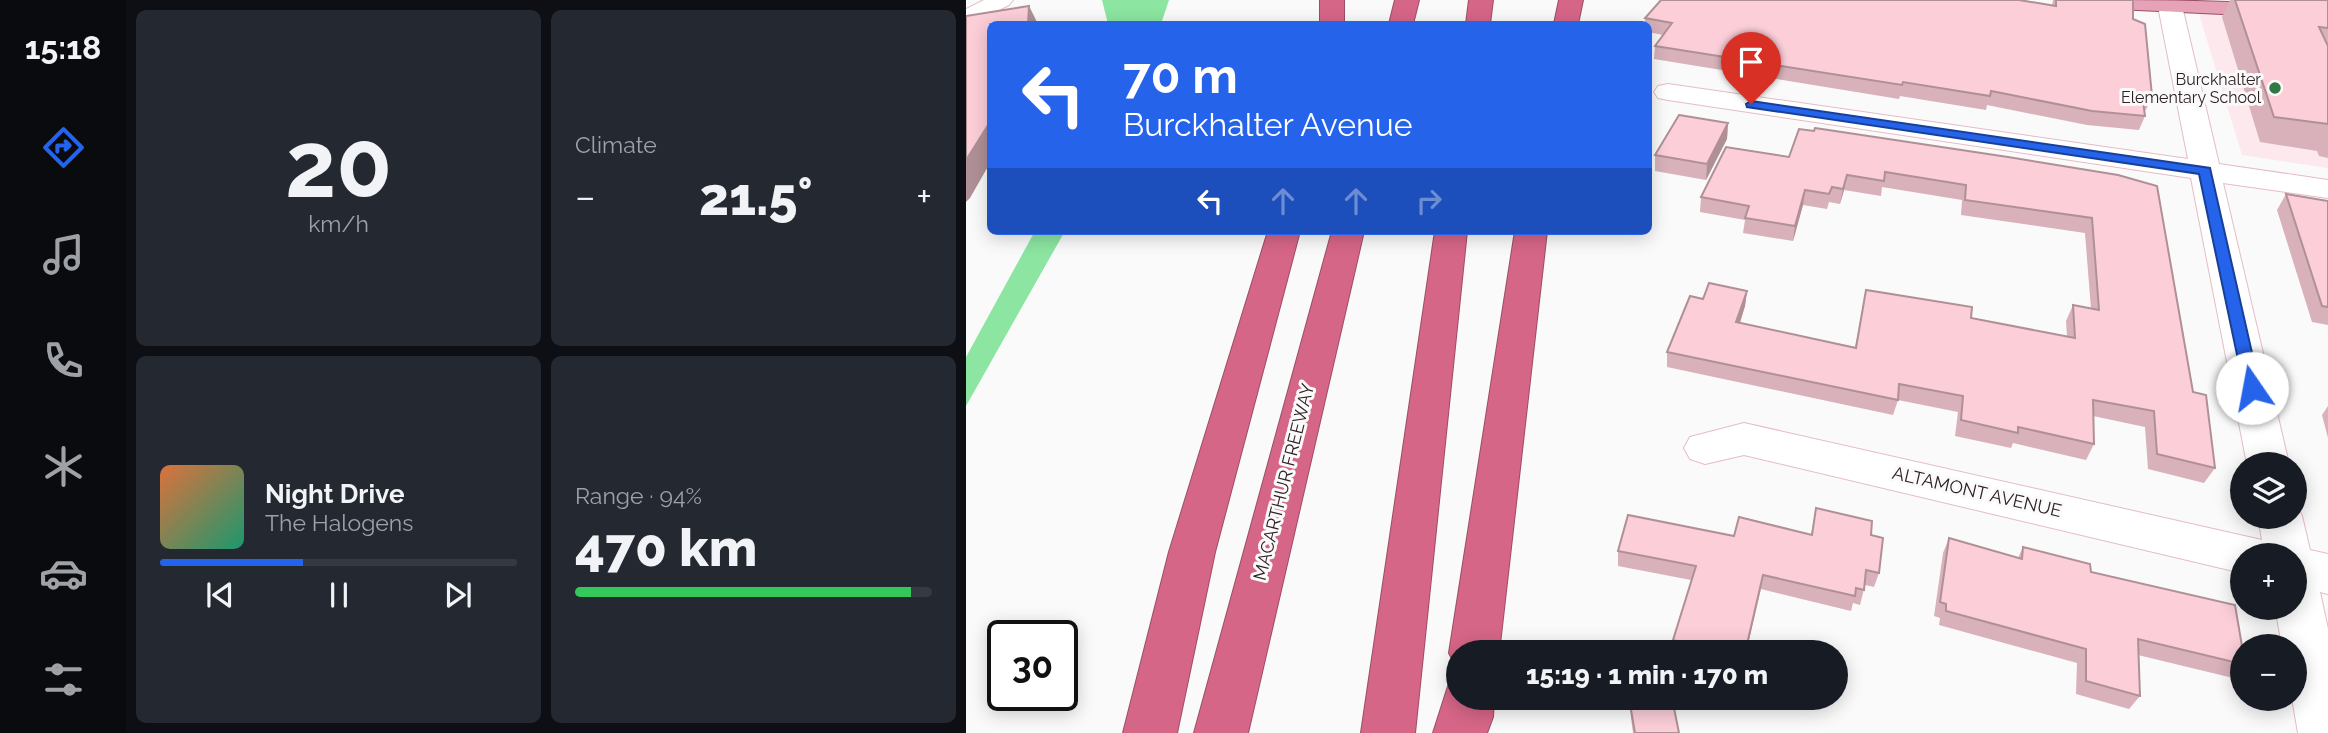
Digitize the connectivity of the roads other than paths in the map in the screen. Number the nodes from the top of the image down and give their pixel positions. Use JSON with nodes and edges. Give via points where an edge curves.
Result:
{"nodes":[{"id":1,"x":1001,"y":0,"type":"edge"},
{"id":2,"x":1332,"y":0,"type":"edge"},
{"id":3,"x":1407,"y":0,"type":"edge"},
{"id":4,"x":1481,"y":0,"type":"edge"},
{"id":5,"x":1571,"y":0,"type":"edge"},
{"id":6,"x":2074,"y":0,"type":"edge"},
{"id":7,"x":2170,"y":6,"type":"junction"},
{"id":8,"x":2328,"y":15,"type":"edge"},
{"id":9,"x":966,"y":19,"type":"edge"},
{"id":10,"x":1332,"y":21,"type":"edge"},
{"id":11,"x":1402,"y":21,"type":"edge"},
{"id":12,"x":1478,"y":21,"type":"edge"},
{"id":13,"x":1567,"y":21,"type":"edge"},
{"id":14,"x":1668,"y":92,"type":"dead end"},
{"id":15,"x":2205,"y":171,"type":"junction"},
{"id":16,"x":2328,"y":190,"type":"edge"},
{"id":17,"x":1283,"y":235,"type":"edge"},
{"id":18,"x":1347,"y":235,"type":"edge"},
{"id":19,"x":1450,"y":235,"type":"edge"},
{"id":20,"x":1530,"y":235,"type":"edge"},
{"id":21,"x":1705,"y":449,"type":"dead end"},
{"id":22,"x":2265,"y":452,"type":"edge"},
{"id":23,"x":2230,"y":551,"type":"edge"},
{"id":24,"x":2307,"y":569,"type":"edge"},
{"id":25,"x":2328,"y":574,"type":"edge"},
{"id":26,"x":2301,"y":620,"type":"edge"},
{"id":27,"x":1476,"y":640,"type":"edge"},
{"id":28,"x":1467,"y":710,"type":"edge"},
{"id":29,"x":1150,"y":733,"type":"edge"},
{"id":30,"x":1221,"y":733,"type":"edge"},
{"id":31,"x":1388,"y":733,"type":"edge"},
{"id":32,"x":1460,"y":733,"type":"edge"},
{"id":33,"x":2325,"y":733,"type":"edge"}],
"edges":[{"from":1,"to":9,"type":"street"},
{"from":2,"to":10,"type":"highway"},
{"from":3,"to":11,"type":"highway"},
{"from":4,"to":12,"type":"highway"},
{"from":5,"to":13,"type":"highway"},
{"from":6,"to":7,"type":"main road"},
{"from":7,"to":8,"type":"main road"},
{"from":7,"to":15,"type":"street"},
{"from":14,"to":15,"type":"street"},
{"from":15,"to":16,"type":"street"},
{"from":15,"to":22,"type":"street"},
{"from":17,"to":29,"type":"highway","via":[[1192,552]]},
{"from":18,"to":30,"type":"highway","name":"MACARTHUR FREEWAY"},
{"from":19,"to":31,"type":"highway"},
{"from":20,"to":27,"type":"highway"},
{"from":21,"to":23,"type":"street","name":"ALTAMONT AVENUE","via":[[1744,439]]},
{"from":24,"to":25,"type":"street"},
{"from":26,"to":33,"type":"street"},
{"from":28,"to":32,"type":"highway"}]}
